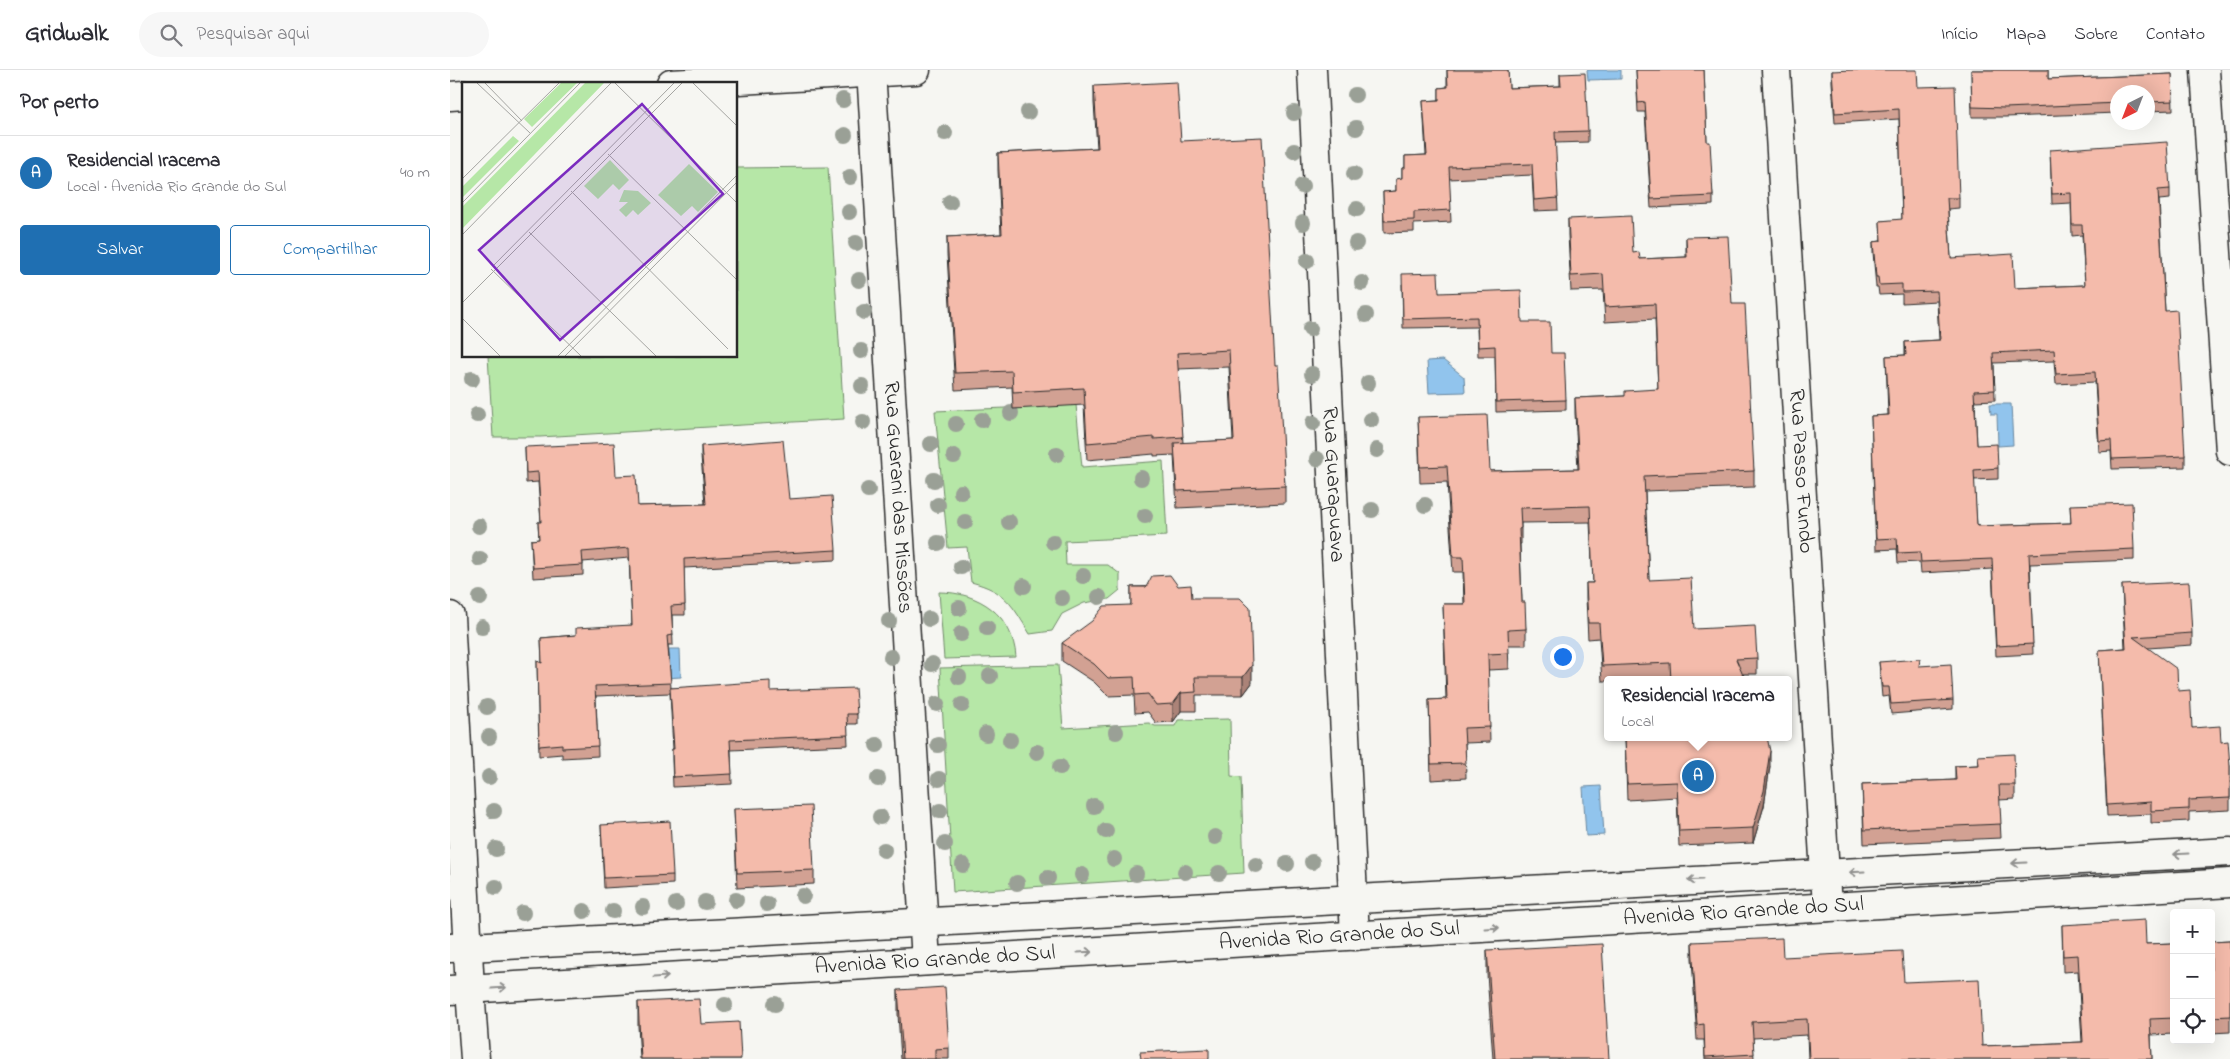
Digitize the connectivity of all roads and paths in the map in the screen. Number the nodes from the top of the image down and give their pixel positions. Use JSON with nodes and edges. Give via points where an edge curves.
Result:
{"nodes":[{"id":1,"x":916,"y":70,"type":"edge"},
{"id":2,"x":1312,"y":70,"type":"edge"},
{"id":3,"x":1776,"y":70,"type":"edge"},
{"id":4,"x":2205,"y":70,"type":"edge"},
{"id":5,"x":871,"y":71,"type":"edge"},
{"id":6,"x":702,"y":82,"type":"edge"},
{"id":7,"x":2230,"y":452,"type":"edge"},
{"id":8,"x":450,"y":616,"type":"edge"},
{"id":9,"x":2230,"y":852,"type":"edge"},
{"id":10,"x":1825,"y":873,"type":"junction"},
{"id":11,"x":2230,"y":883,"type":"edge"},
{"id":12,"x":1353,"y":899,"type":"junction"},
{"id":13,"x":1827,"y":908,"type":"junction"},
{"id":14,"x":924,"y":922,"type":"junction"},
{"id":15,"x":1355,"y":936,"type":"junction"},
{"id":16,"x":459,"y":947,"type":"edge"},
{"id":17,"x":926,"y":961,"type":"junction"},
{"id":18,"x":460,"y":990,"type":"edge"},
{"id":19,"x":475,"y":1059,"type":"edge"}],
"edges":[{"from":1,"to":5,"type":"street"},
{"from":2,"to":12,"type":"street","name":"Rua Guarapuava"},
{"from":3,"to":10,"type":"street","name":"Rua Passo Fundo"},
{"from":4,"to":7,"type":"street"},
{"from":5,"to":6,"type":"street"},
{"from":5,"to":14,"type":"street","name":"Rua Guarani das Missões"},
{"from":8,"to":16,"type":"street"},
{"from":9,"to":10,"type":"street","name":"Avenida Rio Grande do Sul","one_way":true},
{"from":10,"to":12,"type":"street","name":"Avenida Rio Grande do Sul","one_way":true},
{"from":10,"to":13,"type":"street","name":"Rua Passo Fundo"},
{"from":11,"to":13,"type":"street","name":"Avenida Rio Grande do Sul"},
{"from":12,"to":14,"type":"street","name":"Avenida Rio Grande do Sul"},
{"from":12,"to":15,"type":"street","name":"Rua Guarapuava"},
{"from":15,"to":13,"type":"street","name":"Avenida Rio Grande do Sul","one_way":true},
{"from":14,"to":16,"type":"street","name":"Avenida Rio Grande do Sul"},
{"from":14,"to":17,"type":"street","name":"Rua Guarani das Missões"},
{"from":17,"to":15,"type":"street","name":"Avenida Rio Grande do Sul","one_way":true},
{"from":16,"to":18,"type":"street"},
{"from":18,"to":17,"type":"street","name":"Avenida Rio Grande do Sul","one_way":true},
{"from":18,"to":19,"type":"street"}]}
